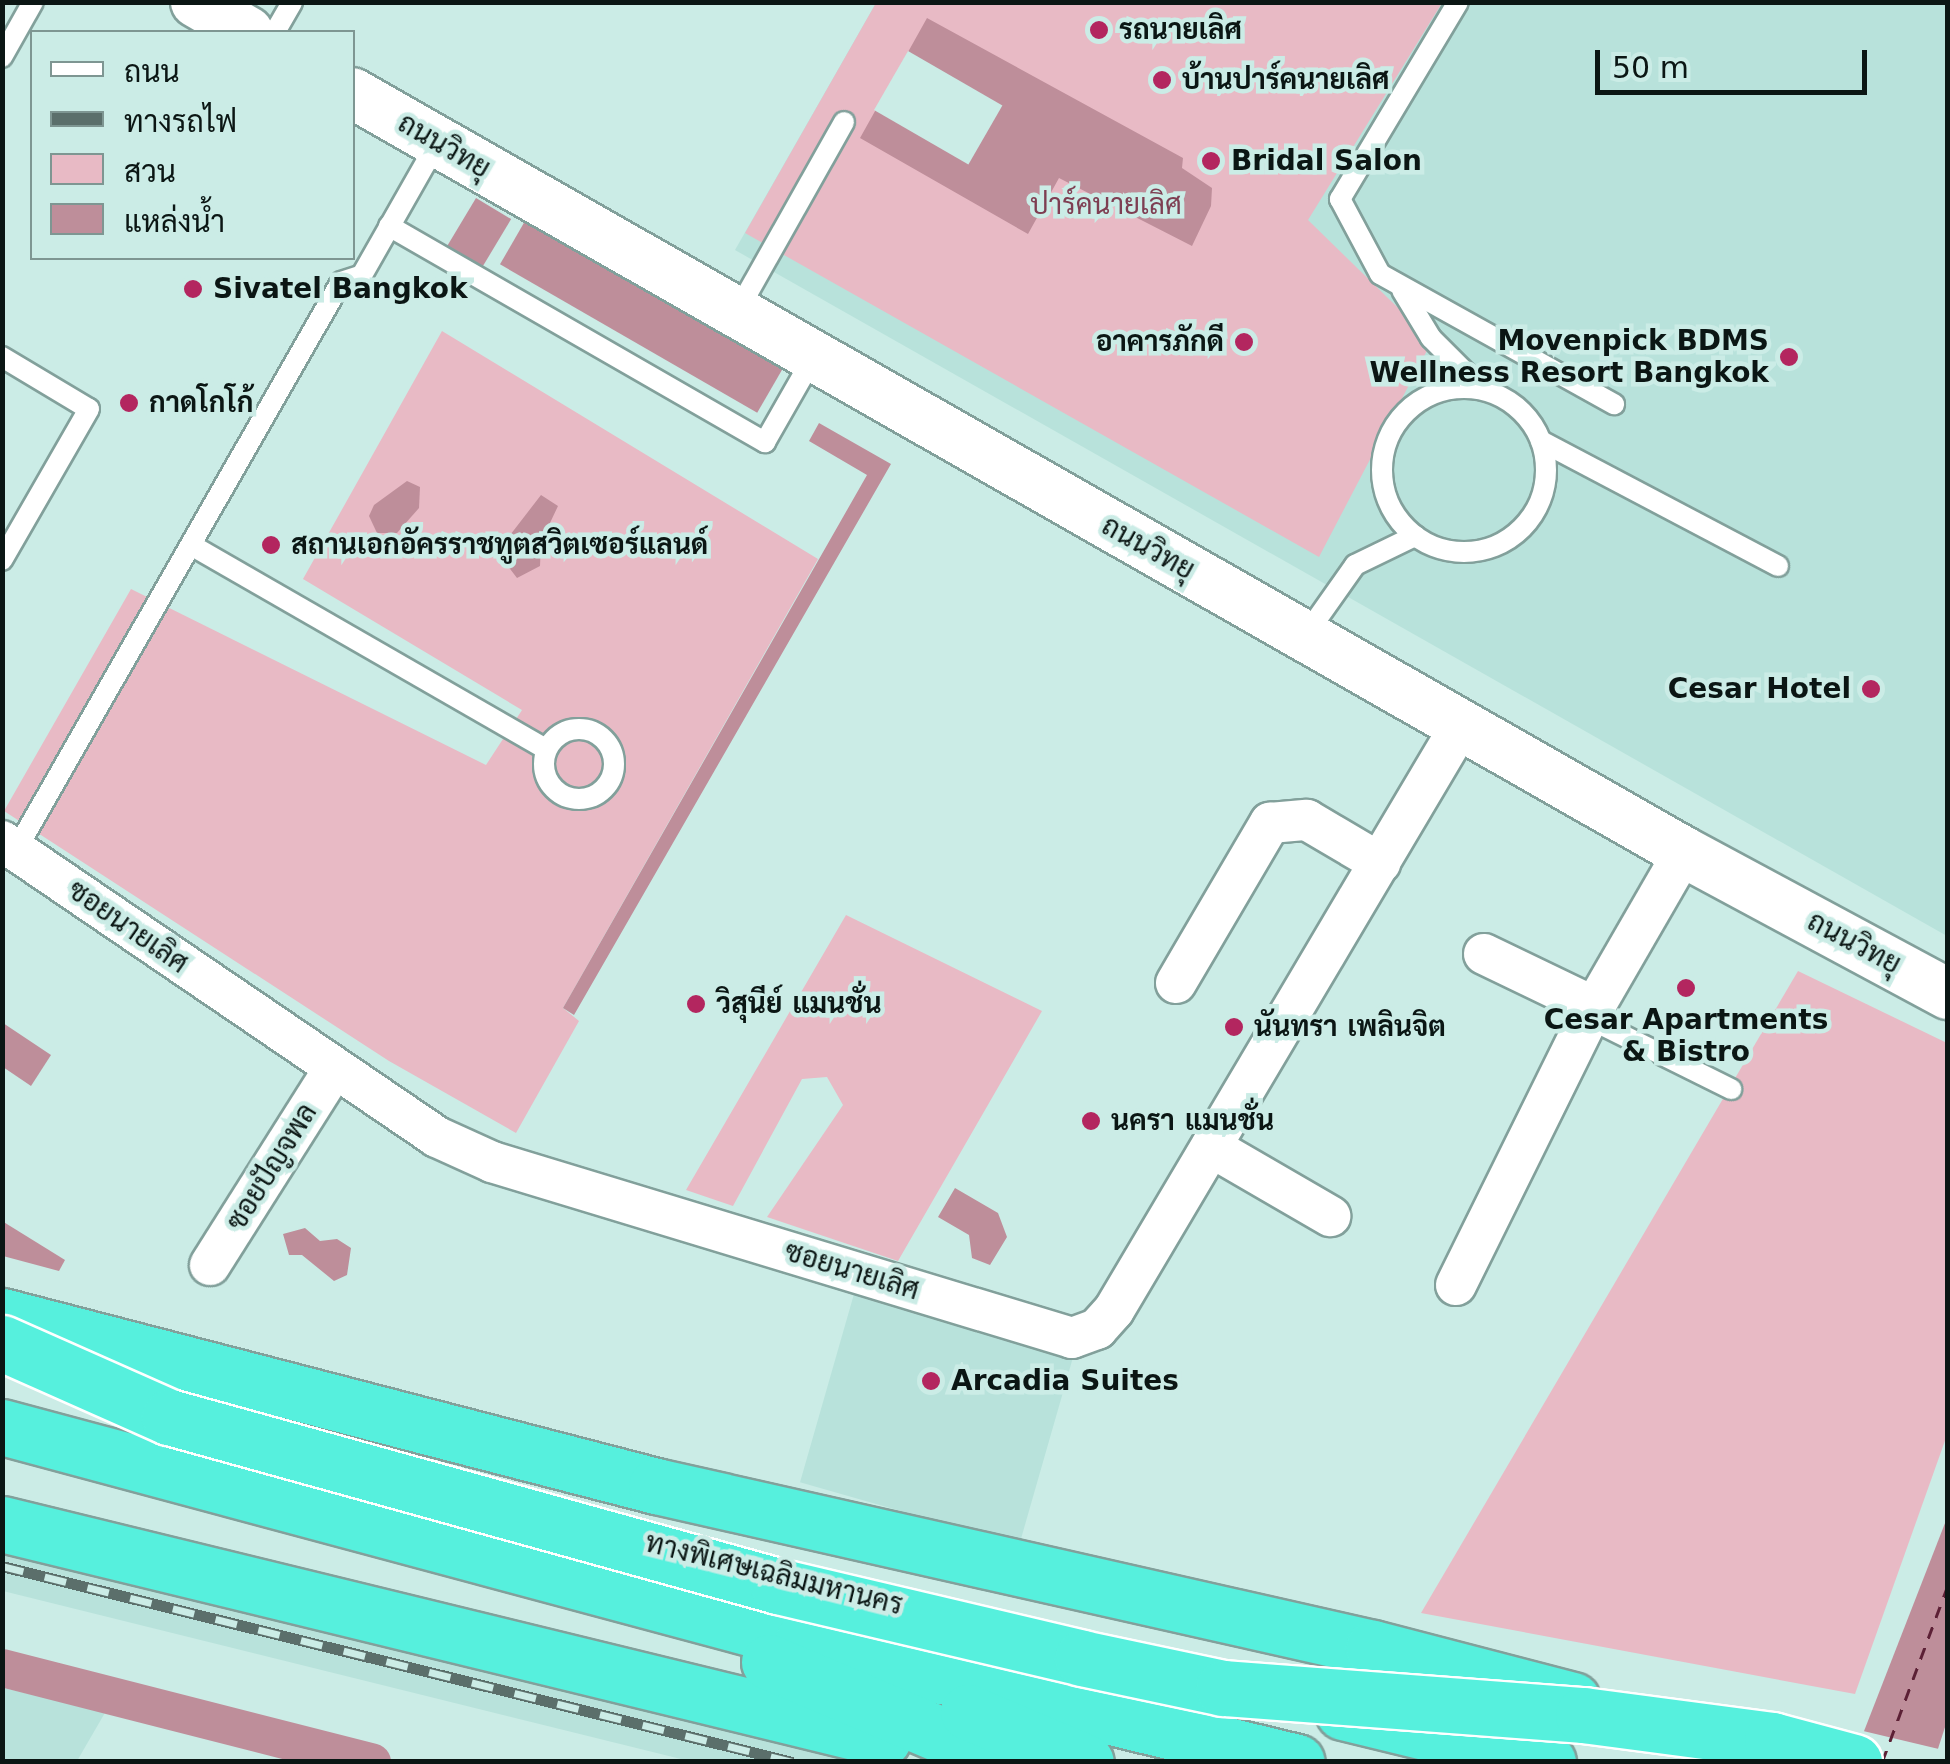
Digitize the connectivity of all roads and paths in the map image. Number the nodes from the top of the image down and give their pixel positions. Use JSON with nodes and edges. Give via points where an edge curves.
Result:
{"nodes":[{"id":1,"x":33,"y":2,"type":"edge"},
{"id":2,"x":196,"y":2,"type":"edge"},
{"id":3,"x":292,"y":2,"type":"edge"},
{"id":4,"x":1458,"y":2,"type":"edge"},
{"id":5,"x":245,"y":30,"type":"edge"},
{"id":6,"x":277,"y":30,"type":"edge"},
{"id":7,"x":2,"y":57,"type":"edge"},
{"id":8,"x":355,"y":95,"type":"edge"},
{"id":9,"x":844,"y":122,"type":"dead end"},
{"id":10,"x":438,"y":142,"type":"junction"},
{"id":11,"x":389,"y":226,"type":"junction"},
{"id":12,"x":1402,"y":290,"type":"junction"},
{"id":13,"x":736,"y":314,"type":"junction"},
{"id":14,"x":2,"y":357,"type":"edge"},
{"id":15,"x":813,"y":358,"type":"junction"},
{"id":16,"x":1482,"y":389,"type":"junction"},
{"id":17,"x":1614,"y":404,"type":"dead end"},
{"id":18,"x":1541,"y":440,"type":"junction"},
{"id":19,"x":1415,"y":536,"type":"junction"},
{"id":20,"x":190,"y":545,"type":"junction"},
{"id":21,"x":2,"y":560,"type":"edge"},
{"id":22,"x":1778,"y":566,"type":"dead end"},
{"id":23,"x":1305,"y":637,"type":"junction"},
{"id":24,"x":1462,"y":725,"type":"junction"},
{"id":25,"x":546,"y":749,"type":"dead end"},
{"id":26,"x":9,"y":846,"type":"edge"},
{"id":27,"x":1684,"y":852,"type":"junction"},
{"id":28,"x":1380,"y":862,"type":"junction"},
{"id":29,"x":1484,"y":954,"type":"dead end"},
{"id":30,"x":1176,"y":984,"type":"dead end"},
{"id":31,"x":1948,"y":994,"type":"edge"},
{"id":32,"x":1592,"y":1013,"type":"junction"},
{"id":33,"x":334,"y":1069,"type":"junction"},
{"id":34,"x":1731,"y":1089,"type":"dead end"},
{"id":35,"x":1211,"y":1147,"type":"junction"},
{"id":36,"x":1330,"y":1216,"type":"dead end"},
{"id":37,"x":210,"y":1265,"type":"dead end"},
{"id":38,"x":1456,"y":1285,"type":"dead end"},
{"id":39,"x":2,"y":1316,"type":"edge"},
{"id":40,"x":2,"y":1343,"type":"edge"},
{"id":41,"x":2,"y":1356,"type":"edge"},
{"id":42,"x":2,"y":1373,"type":"edge"},
{"id":43,"x":68,"y":1389,"type":"junction"},
{"id":44,"x":2,"y":1427,"type":"edge"},
{"id":45,"x":2,"y":1459,"type":"edge"},
{"id":46,"x":2,"y":1524,"type":"edge"},
{"id":47,"x":802,"y":1642,"type":"junction"},
{"id":48,"x":973,"y":1762,"type":"edge"},
{"id":49,"x":1006,"y":1762,"type":"edge"},
{"id":50,"x":1086,"y":1762,"type":"edge"},
{"id":51,"x":1297,"y":1762,"type":"edge"},
{"id":52,"x":1548,"y":1762,"type":"edge"},
{"id":53,"x":1802,"y":1762,"type":"edge"},
{"id":54,"x":1854,"y":1762,"type":"edge"}],
"edges":[{"from":1,"to":7,"type":"lane"},
{"from":2,"to":5,"type":"street"},
{"from":3,"to":6,"type":"lane"},
{"from":4,"to":12,"type":"lane","via":[[1340,199],[1380,274]]},
{"from":8,"to":10,"type":"street","name":"ถนนวิทยุ"},
{"from":9,"to":13,"type":"lane"},
{"from":10,"to":11,"type":"lane"},
{"from":10,"to":13,"type":"street","name":"ถนนวิทยุ"},
{"from":11,"to":15,"type":"lane","via":[[765,442]]},
{"from":11,"to":20,"type":"lane","via":[[362,275],[341,282]]},
{"from":12,"to":16,"type":"lane","via":[[1431,338]]},
{"from":12,"to":17,"type":"lane"},
{"from":13,"to":15,"type":"street","name":"ถนนวิทยุ"},
{"from":14,"to":21,"type":"lane","via":[[89,409]]},
{"from":15,"to":23,"type":"street","name":"ถนนวิทยุ"},
{"from":16,"to":18,"type":"lane","via":[[1514,402]]},
{"from":16,"to":19,"type":"lane","via":[[1440,390],[1417,402],[1386,443],[1385,494]]},
{"from":18,"to":19,"type":"lane","via":[[1546,479],[1538,507],[1521,530],[1496,546],[1468,552],[1440,549]]},
{"from":18,"to":22,"type":"lane"},
{"from":19,"to":23,"type":"lane","via":[[1355,565]]},
{"from":20,"to":25,"type":"lane"},
{"from":20,"to":26,"type":"lane"},
{"from":23,"to":24,"type":"street","name":"ถนนวิทยุ"},
{"from":24,"to":27,"type":"street","name":"ถนนวิทยุ"},
{"from":24,"to":28,"type":"street","name":"ซอยนายเลิศ"},
{"from":26,"to":33,"type":"street","name":"ซอยนายเลิศ"},
{"from":27,"to":31,"type":"street","name":"ถนนวิทยุ"},
{"from":27,"to":32,"type":"street"},
{"from":28,"to":30,"type":"street","via":[[1307,820],[1270,823]]},
{"from":28,"to":35,"type":"street","name":"ซอยนายเลิศ"},
{"from":29,"to":32,"type":"street"},
{"from":32,"to":34,"type":"lane"},
{"from":32,"to":38,"type":"street"},
{"from":33,"to":35,"type":"street","name":"ซอยนายเลิศ","via":[[424,1130],[492,1162],[1072,1338],[1097,1329],[1114,1310]]},
{"from":33,"to":37,"type":"street","name":"ซอยปัญจพล"},
{"from":35,"to":36,"type":"street"},
{"from":39,"to":53,"type":"highway","bridge":true,"via":[[656,1486],[1374,1648]]},
{"from":40,"to":54,"type":"highway","bridge":true,"via":[[168,1417],[778,1586],[1082,1658],[1223,1688],[1582,1715],[1772,1740]]},
{"from":41,"to":43,"type":"highway"},
{"from":42,"to":43,"type":"highway","name":"ทางพิเศษเฉลิมมหานคร"},
{"from":43,"to":52,"type":"highway","name":"ทางพิเศษเฉลิมมหานคร","bridge":true,"via":[[770,1575]]},
{"from":44,"to":47,"type":"highway","name":"ทางพิเศษเฉลิมมหานคร"},
{"from":45,"to":49,"type":"highway","via":[[740,1650]]},
{"from":46,"to":48,"type":"highway"},
{"from":47,"to":50,"type":"highway"},
{"from":47,"to":51,"type":"highway","name":"ทางพิเศษเฉลิมมหานคร"}]}
